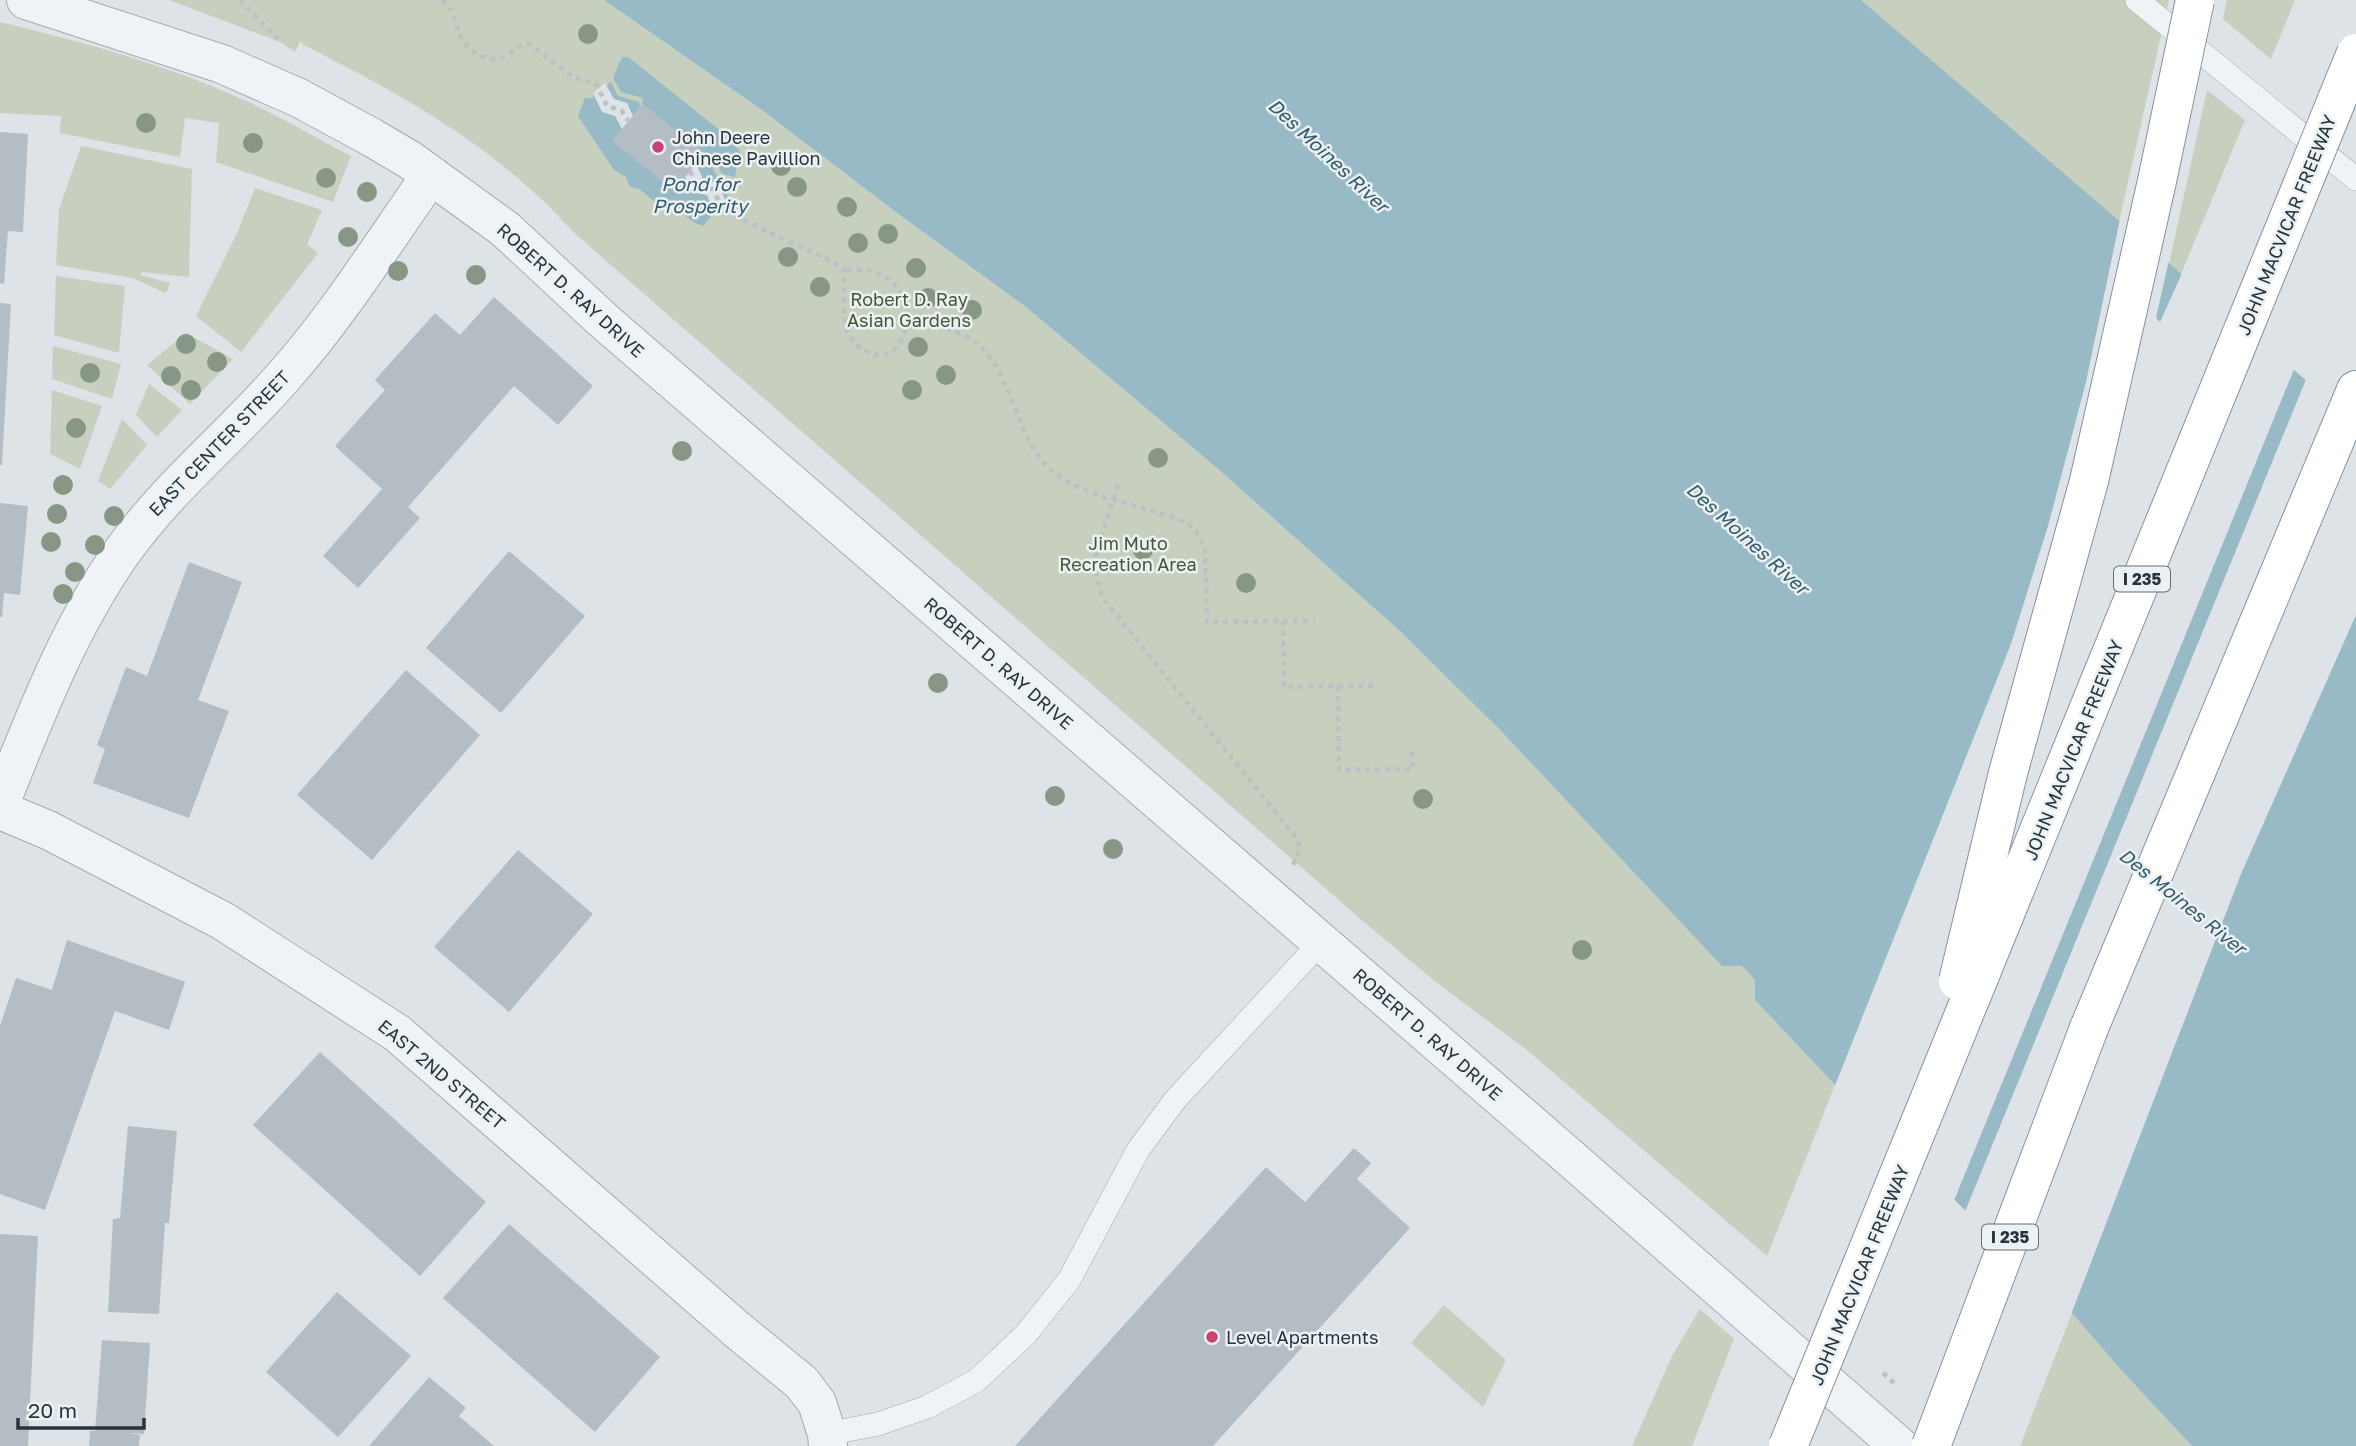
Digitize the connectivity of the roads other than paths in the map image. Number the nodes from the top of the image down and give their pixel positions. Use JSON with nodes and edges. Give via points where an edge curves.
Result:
{"nodes":[{"id":1,"x":26,"y":0,"type":"edge"},
{"id":2,"x":2137,"y":0,"type":"edge"},
{"id":3,"x":2195,"y":0,"type":"edge"},
{"id":4,"x":2356,"y":53,"type":"edge"},
{"id":5,"x":431,"y":175,"type":"junction"},
{"id":6,"x":2356,"y":179,"type":"edge"},
{"id":7,"x":2356,"y":390,"type":"edge"},
{"id":8,"x":2356,"y":446,"type":"edge"},
{"id":9,"x":2318,"y":479,"type":"junction"},
{"id":10,"x":0,"y":804,"type":"edge"},
{"id":11,"x":0,"y":810,"type":"edge"},
{"id":12,"x":1321,"y":942,"type":"junction"},
{"id":13,"x":1929,"y":1106,"type":"junction"},
{"id":14,"x":827,"y":1440,"type":"edge"},
{"id":15,"x":1788,"y":1446,"type":"edge"},
{"id":16,"x":1899,"y":1446,"type":"edge"},
{"id":17,"x":1931,"y":1446,"type":"edge"}],
"edges":[{"from":1,"to":5,"type":"street","name":"ROBERT D. RAY DRIVE","via":[[222,64],[299,98]]},
{"from":2,"to":6,"type":"lane"},
{"from":3,"to":13,"type":"highway","bridge":true,"via":[[2088,481],[2008,773]]},
{"from":4,"to":13,"type":"highway","name":"JOHN MACVICAR FREEWAY","number":"I 235","bridge":true},
{"from":5,"to":10,"type":"street","name":"EAST CENTER STREET","via":[[311,345],[174,487],[121,553],[57,665]]},
{"from":5,"to":12,"type":"street","name":"ROBERT D. RAY DRIVE","via":[[505,229],[604,321]]},
{"from":7,"to":9,"type":"highway","number":"I 235"},
{"from":8,"to":9,"type":"highway"},
{"from":9,"to":17,"type":"highway","number":"I 235","bridge":true,"via":[[2089,1028]]},
{"from":11,"to":14,"type":"street","name":"EAST 2ND STREET","via":[[223,921],[397,1033],[802,1383],[817,1403]]},
{"from":12,"to":14,"type":"lane","via":[[1175,1100],[1138,1150],[1069,1280],[1026,1334],[976,1381],[927,1407]]},
{"from":12,"to":16,"type":"street","name":"ROBERT D. RAY DRIVE"},
{"from":13,"to":15,"type":"highway","name":"JOHN MACVICAR FREEWAY","number":"I 235","bridge":true}]}
